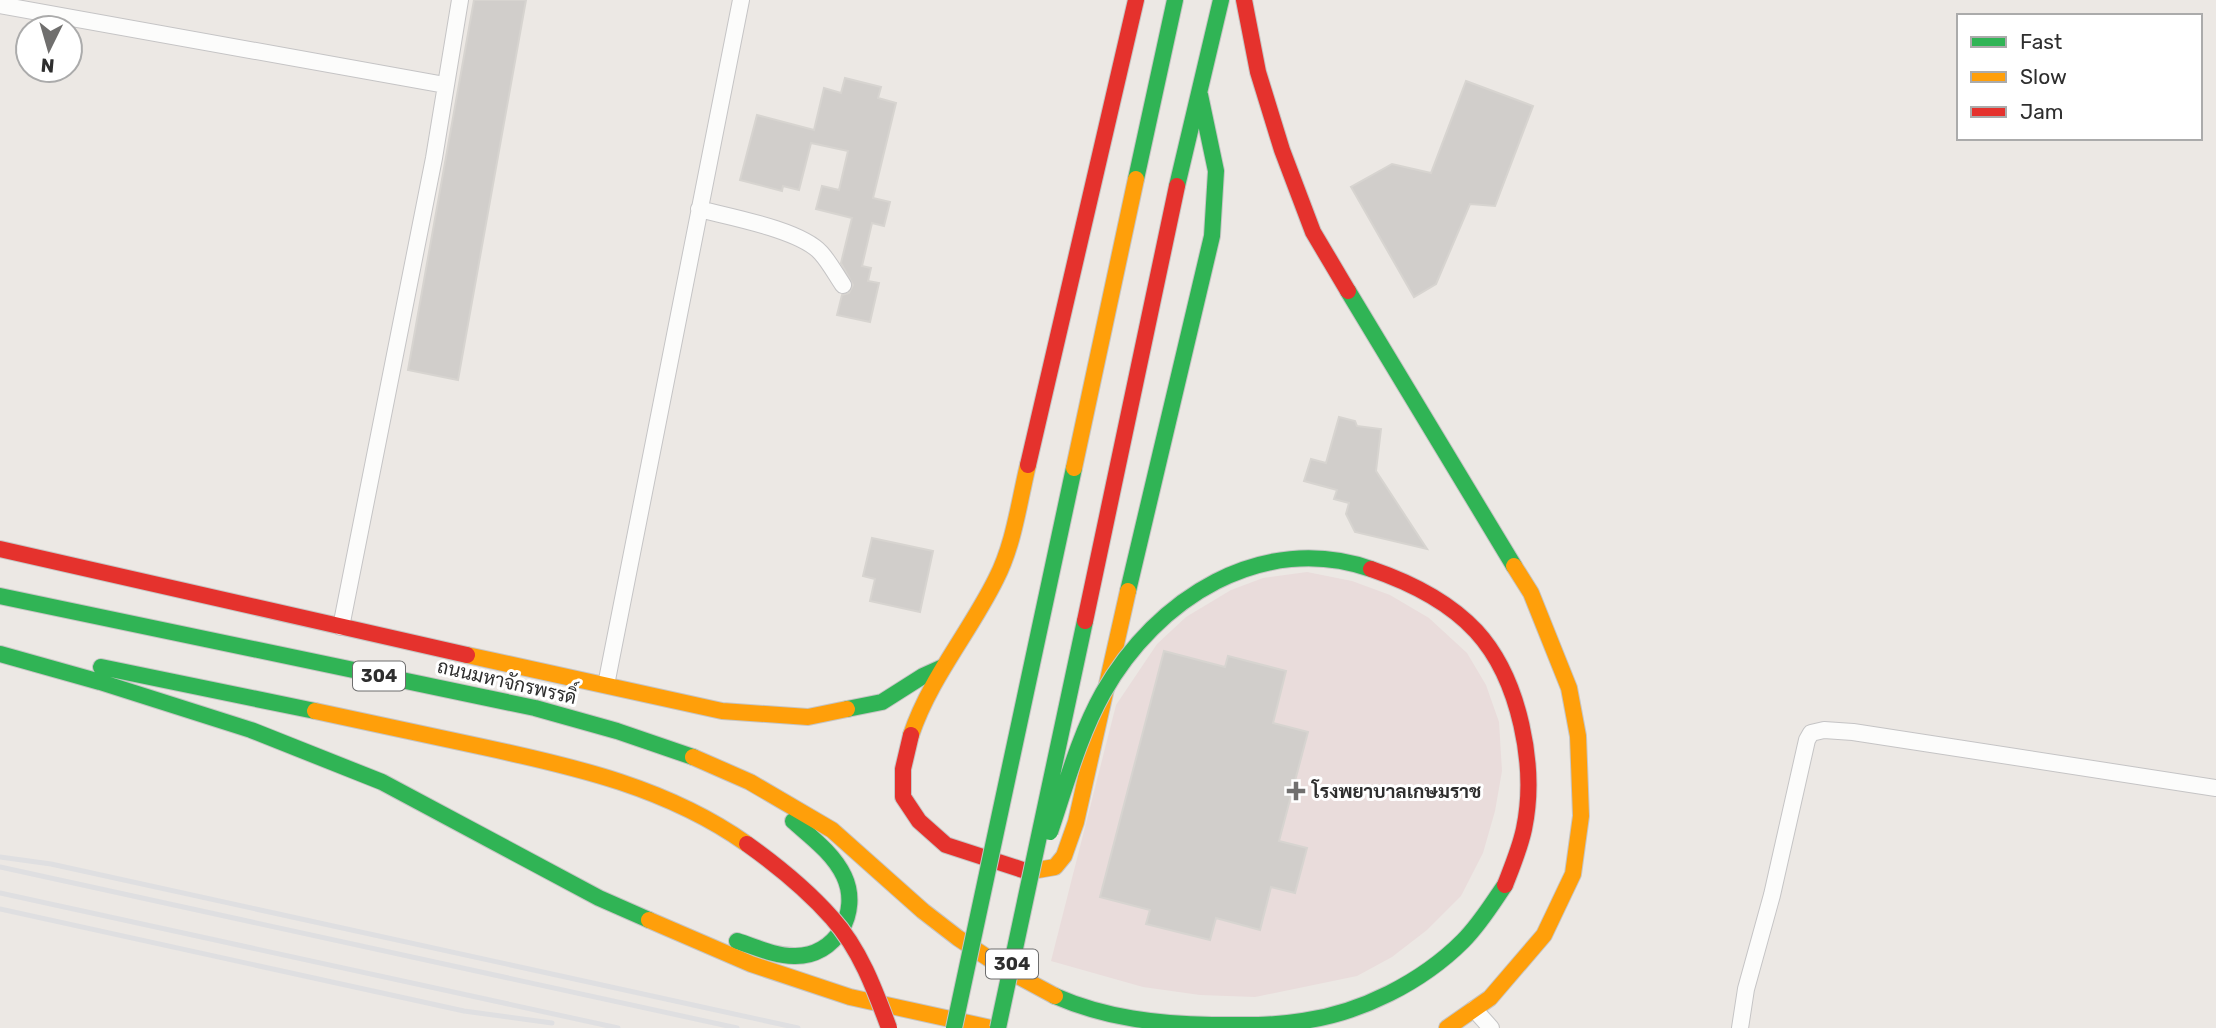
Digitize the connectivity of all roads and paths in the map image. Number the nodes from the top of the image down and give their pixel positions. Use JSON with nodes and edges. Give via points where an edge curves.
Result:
{"nodes":[{"id":1,"x":460,"y":0,"type":"edge"},
{"id":2,"x":741,"y":0,"type":"edge"},
{"id":3,"x":1136,"y":0,"type":"edge"},
{"id":4,"x":1174,"y":0,"type":"edge"},
{"id":5,"x":1221,"y":0,"type":"edge"},
{"id":6,"x":1244,"y":0,"type":"edge"},
{"id":7,"x":0,"y":5,"type":"edge"},
{"id":8,"x":446,"y":85,"type":"junction"},
{"id":9,"x":1200,"y":95,"type":"junction"},
{"id":10,"x":699,"y":209,"type":"junction"},
{"id":11,"x":843,"y":285,"type":"dead end"},
{"id":12,"x":0,"y":549,"type":"edge"},
{"id":13,"x":0,"y":596,"type":"edge"},
{"id":14,"x":341,"y":627,"type":"junction"},
{"id":15,"x":0,"y":646,"type":"edge"},
{"id":16,"x":0,"y":654,"type":"edge"},
{"id":17,"x":943,"y":667,"type":"junction"},
{"id":18,"x":606,"y":685,"type":"junction"},
{"id":19,"x":751,"y":782,"type":"junction"},
{"id":20,"x":2216,"y":788,"type":"edge"},
{"id":21,"x":598,"y":898,"type":"junction"},
{"id":22,"x":1026,"y":900,"type":"junction"},
{"id":23,"x":1474,"y":1009,"type":"junction"},
{"id":24,"x":889,"y":1028,"type":"edge"},
{"id":25,"x":954,"y":1028,"type":"edge"},
{"id":26,"x":990,"y":1028,"type":"edge"},
{"id":27,"x":998,"y":1028,"type":"edge"},
{"id":28,"x":1447,"y":1028,"type":"edge"},
{"id":29,"x":1491,"y":1028,"type":"edge"},
{"id":30,"x":1740,"y":1028,"type":"edge"}],
"edges":[{"from":1,"to":8,"type":"street"},
{"from":2,"to":10,"type":"street"},
{"from":3,"to":17,"type":"main road","via":[[1012,534],[998,578]]},
{"from":4,"to":25,"type":"main road","bridge":true},
{"from":5,"to":9,"type":"main road"},
{"from":6,"to":23,"type":"main road","via":[[1258,72],[1313,232],[1531,593],[1569,688],[1578,736],[1581,816],[1573,874],[1544,935],[1490,998]]},
{"from":7,"to":8,"type":"street"},
{"from":8,"to":14,"type":"street"},
{"from":9,"to":17,"type":"main road","via":[[1216,171],[1212,236],[1076,822],[1055,867],[1026,871],[946,845],[919,821],[904,797],[907,746]]},
{"from":9,"to":22,"type":"main road","bridge":true},
{"from":10,"to":11,"type":"street","via":[[808,243],[821,253]]},
{"from":10,"to":18,"type":"street"},
{"from":12,"to":14,"type":"main road"},
{"from":13,"to":19,"type":"main road","name":"ถนนมหาจักรพรรดิ์","number":"304","via":[[535,708],[697,758]]},
{"from":14,"to":18,"type":"main road"},
{"from":15,"to":24,"type":"main road","bridge":true,"via":[[568,765],[692,811],[769,860],[833,919],[856,953]]},
{"from":16,"to":21,"type":"main road","via":[[251,730],[383,782]]},
{"from":17,"to":18,"type":"main road","via":[[882,702],[808,717],[722,711]]},
{"from":19,"to":21,"type":"main road","via":[[828,853],[845,877],[850,912],[844,929],[832,942],[818,952],[782,955]]},
{"from":19,"to":22,"type":"main road","bridge":true,"via":[[838,834],[915,905],[976,951],[1094,1011],[1201,1025],[1305,1021],[1350,1009],[1427,970],[1461,943],[1505,885],[1527,820],[1528,779],[1525,736],[1503,674],[1484,640],[1454,611],[1421,589],[1382,572],[1339,560],[1300,559],[1226,575],[1154,626],[1100,696]]},
{"from":20,"to":30,"type":"street","via":[[1853,733],[1811,733]]},
{"from":21,"to":26,"type":"main road","via":[[751,964],[850,997]]},
{"from":22,"to":27,"type":"main road","number":"304","bridge":true},
{"from":23,"to":28,"type":"main road"},
{"from":23,"to":29,"type":"street"}]}
